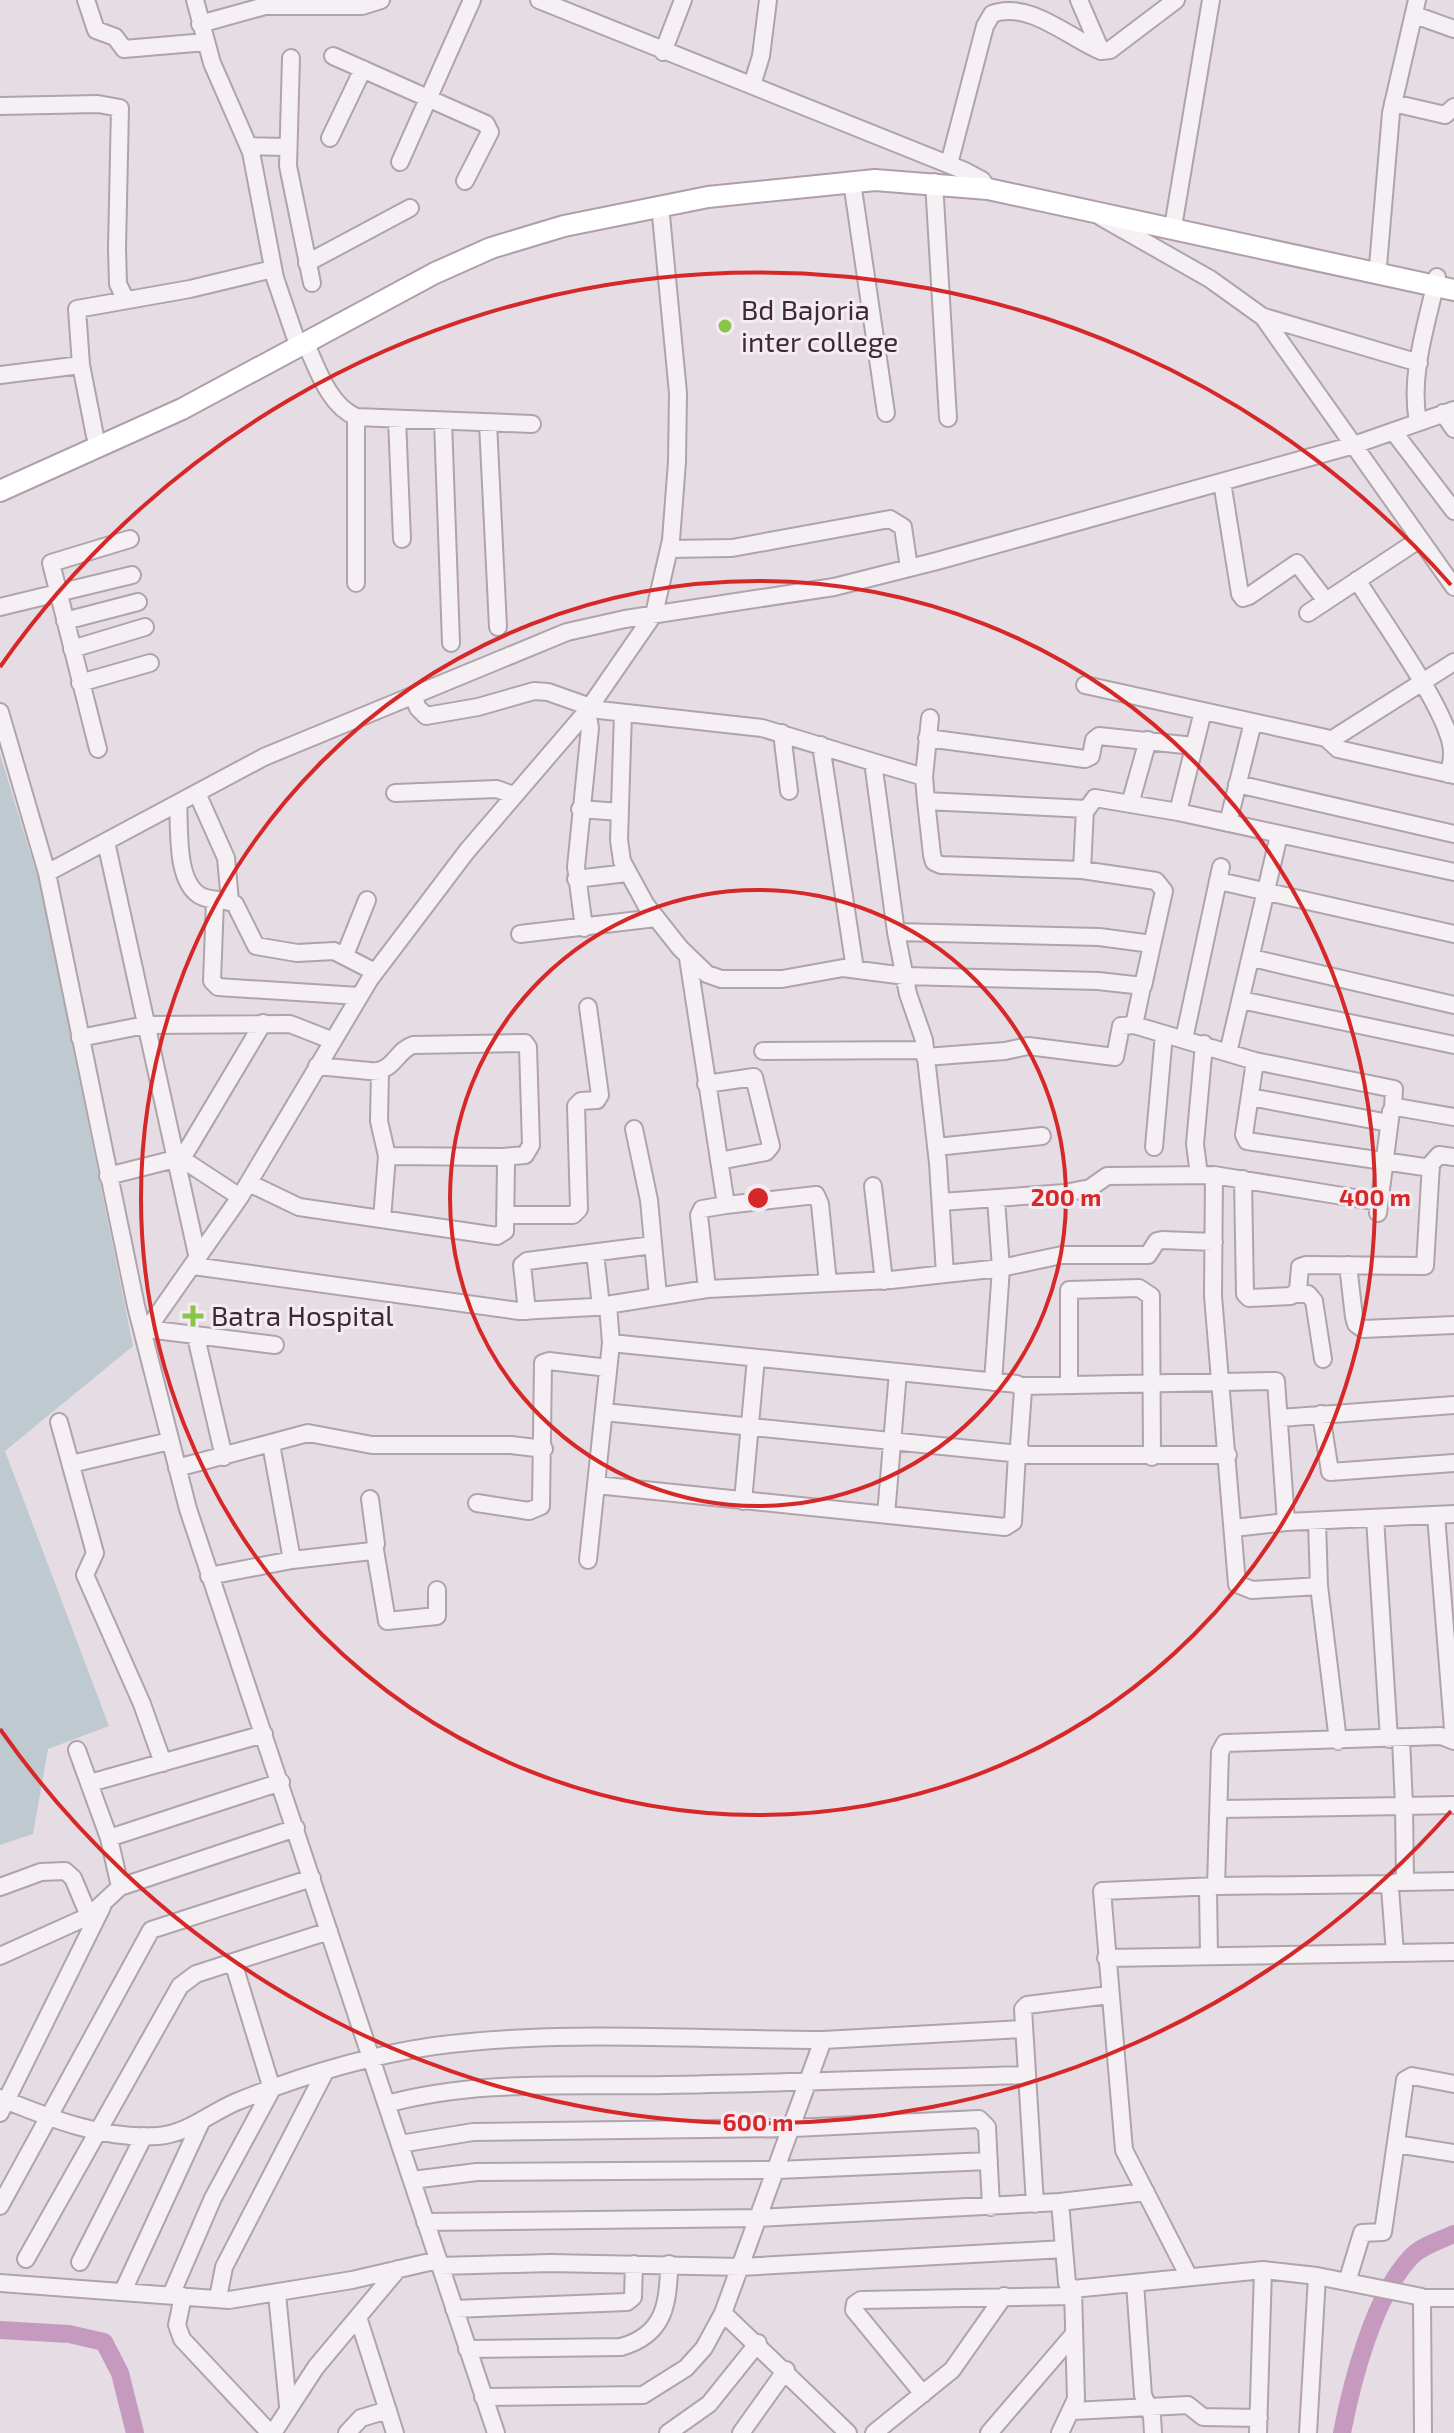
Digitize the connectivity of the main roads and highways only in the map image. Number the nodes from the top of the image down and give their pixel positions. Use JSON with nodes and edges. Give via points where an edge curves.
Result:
{"nodes":[{"id":1,"x":985,"y":185,"type":"junction"},
{"id":2,"x":1309,"y":255,"type":"junction"},
{"id":3,"x":1445,"y":283,"type":"edge"},
{"id":4,"x":299,"y":340,"type":"junction"},
{"id":5,"x":0,"y":479,"type":"edge"},
{"id":6,"x":0,"y":491,"type":"edge"}],
"edges":[{"from":1,"to":2,"type":"main road"},
{"from":1,"to":2,"type":"main road","via":[[1174,221]]},
{"from":1,"to":4,"type":"main road","via":[[852,182],[660,205],[564,226],[491,248]]},
{"from":1,"to":4,"type":"main road","via":[[875,173],[644,198],[484,241]]},
{"from":2,"to":3,"type":"main road"},
{"from":2,"to":3,"type":"main road"},
{"from":4,"to":5,"type":"main road"},
{"from":4,"to":6,"type":"main road","via":[[139,430]]}]}
